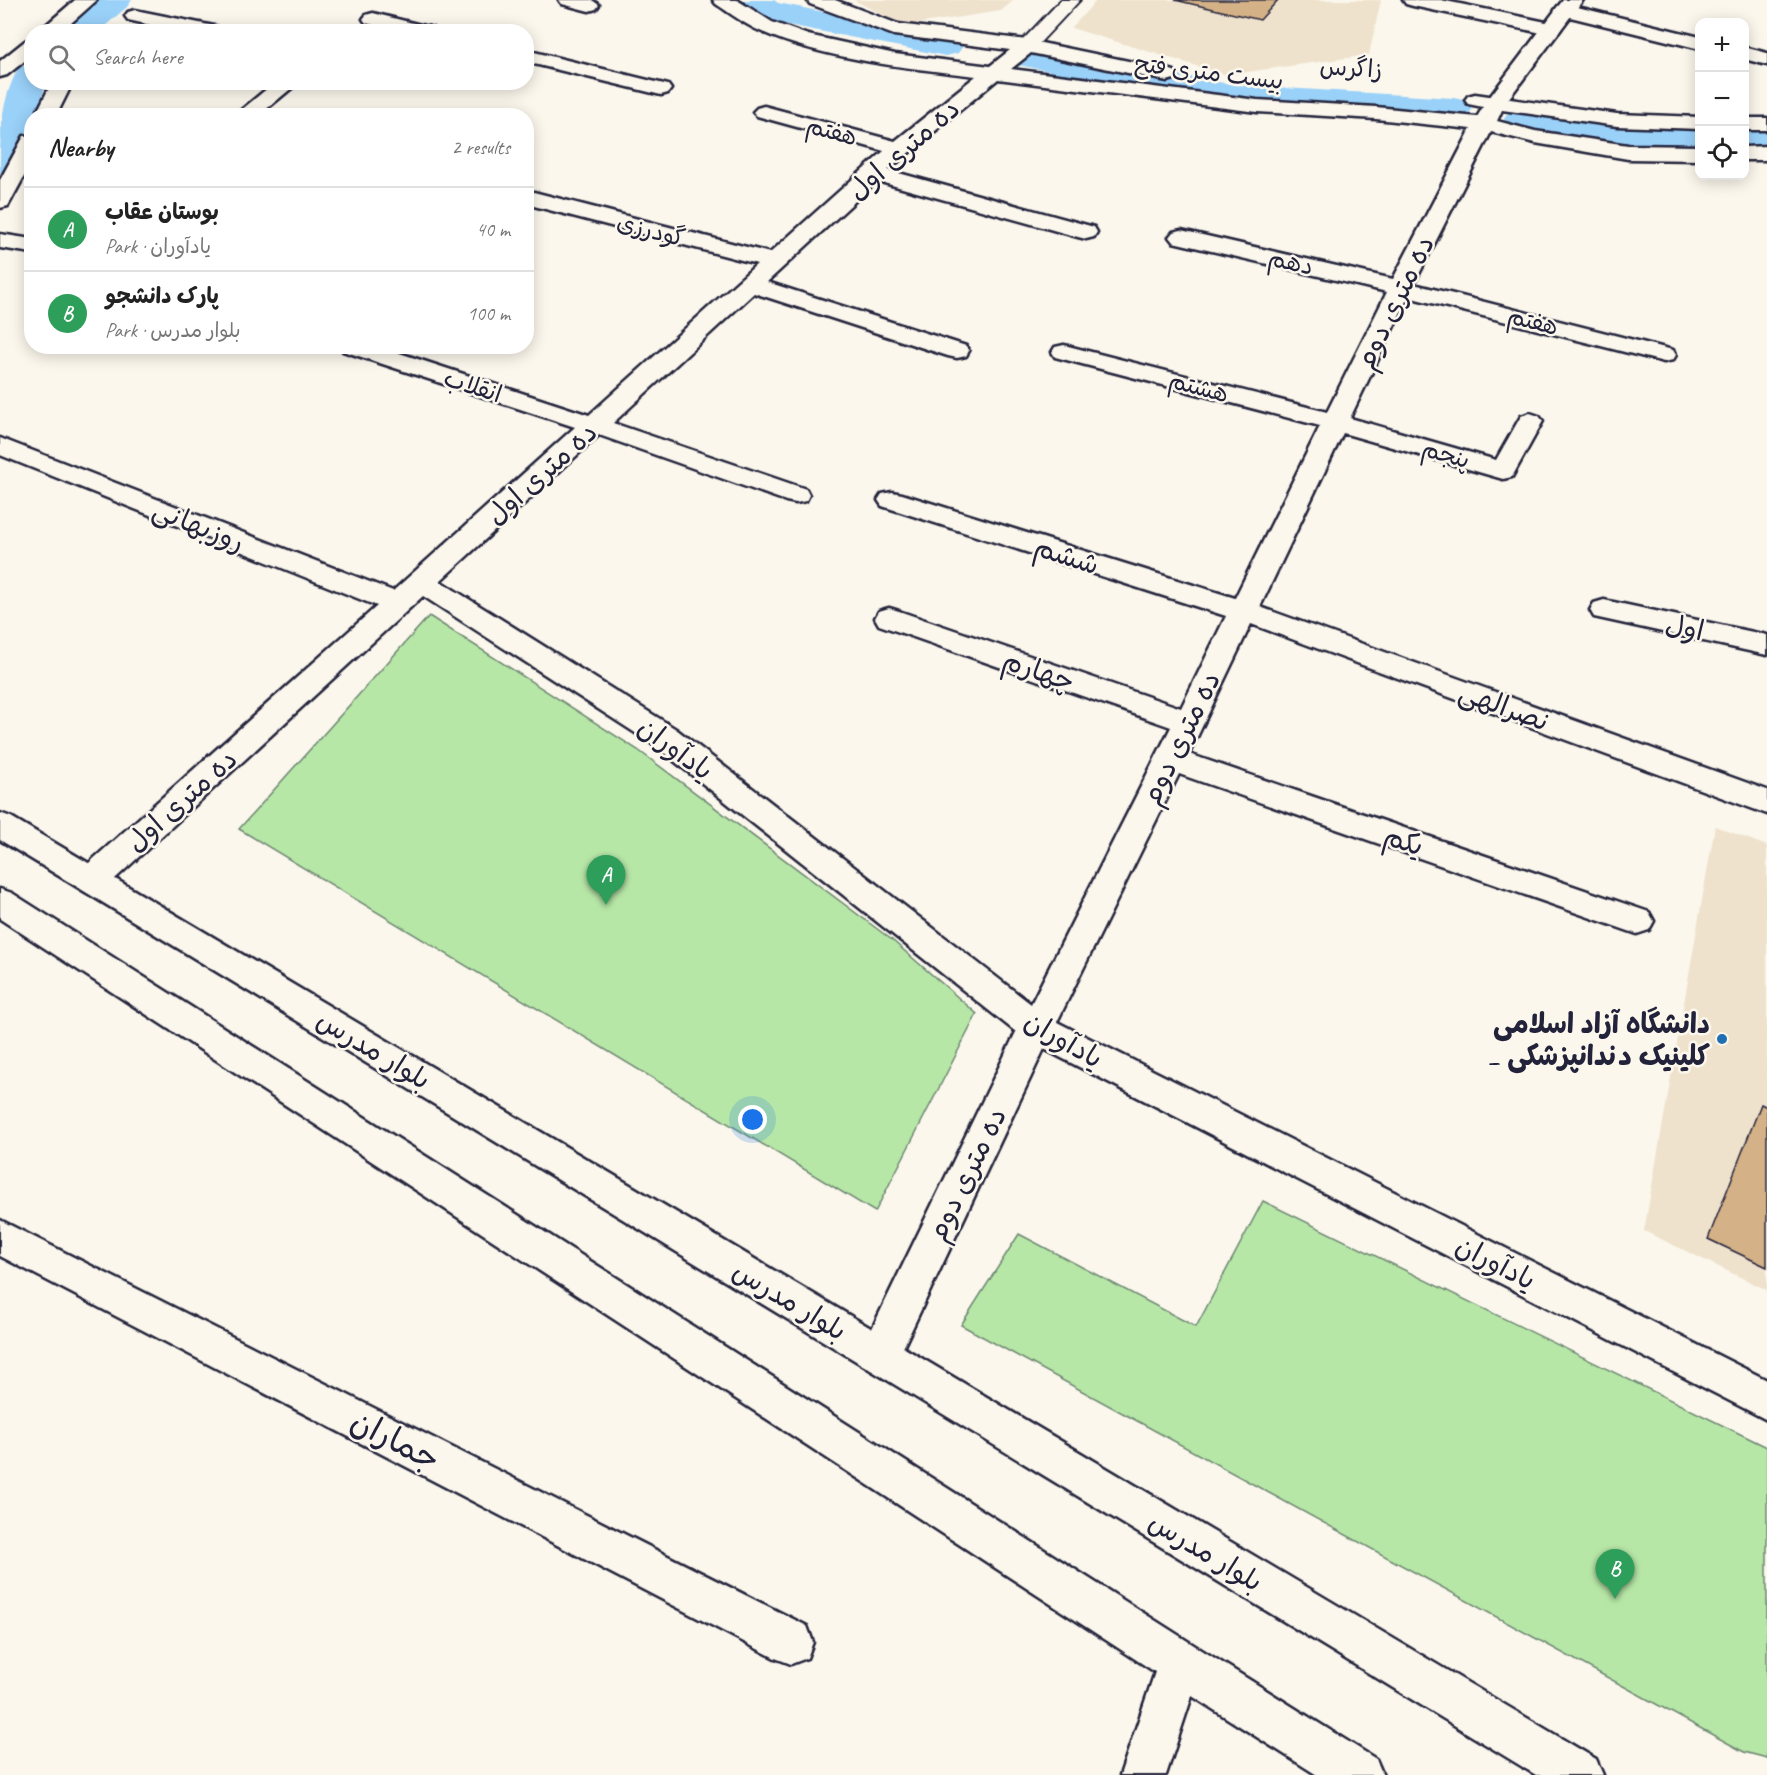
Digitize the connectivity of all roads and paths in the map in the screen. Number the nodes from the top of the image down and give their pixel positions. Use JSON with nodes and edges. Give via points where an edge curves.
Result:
{"nodes":[{"id":1,"x":87,"y":0,"type":"edge"},
{"id":2,"x":569,"y":0,"type":"edge"},
{"id":3,"x":723,"y":0,"type":"edge"},
{"id":4,"x":818,"y":0,"type":"edge"},
{"id":5,"x":1071,"y":0,"type":"edge"},
{"id":6,"x":1413,"y":0,"type":"edge"},
{"id":7,"x":589,"y":5,"type":"dead end"},
{"id":8,"x":1569,"y":5,"type":"edge"},
{"id":9,"x":140,"y":8,"type":"edge"},
{"id":10,"x":58,"y":24,"type":"edge"},
{"id":11,"x":125,"y":24,"type":"edge"},
{"id":12,"x":189,"y":24,"type":"edge"},
{"id":13,"x":367,"y":24,"type":"edge"},
{"id":14,"x":408,"y":24,"type":"edge"},
{"id":15,"x":1551,"y":29,"type":"junction"},
{"id":16,"x":1695,"y":41,"type":"edge"},
{"id":17,"x":1027,"y":46,"type":"junction"},
{"id":18,"x":24,"y":52,"type":"edge"},
{"id":19,"x":1749,"y":54,"type":"edge"},
{"id":20,"x":534,"y":58,"type":"edge"},
{"id":21,"x":1767,"y":59,"type":"edge"},
{"id":22,"x":0,"y":71,"type":"edge"},
{"id":23,"x":993,"y":72,"type":"junction"},
{"id":24,"x":661,"y":89,"type":"dead end"},
{"id":25,"x":59,"y":90,"type":"edge"},
{"id":26,"x":278,"y":90,"type":"edge"},
{"id":27,"x":1404,"y":96,"type":"dead end"},
{"id":28,"x":1450,"y":99,"type":"dead end"},
{"id":29,"x":49,"y":108,"type":"edge"},
{"id":30,"x":255,"y":108,"type":"edge"},
{"id":31,"x":764,"y":112,"type":"dead end"},
{"id":32,"x":1490,"y":113,"type":"junction"},
{"id":33,"x":1695,"y":123,"type":"edge"},
{"id":34,"x":1749,"y":124,"type":"edge"},
{"id":35,"x":1767,"y":124,"type":"edge"},
{"id":36,"x":899,"y":149,"type":"junction"},
{"id":37,"x":1695,"y":153,"type":"edge"},
{"id":38,"x":1767,"y":153,"type":"edge"},
{"id":39,"x":1749,"y":154,"type":"edge"},
{"id":40,"x":24,"y":158,"type":"edge"},
{"id":41,"x":873,"y":173,"type":"junction"},
{"id":42,"x":534,"y":199,"type":"edge"},
{"id":43,"x":0,"y":201,"type":"edge"},
{"id":44,"x":1086,"y":232,"type":"dead end"},
{"id":45,"x":1181,"y":237,"type":"dead end"},
{"id":46,"x":0,"y":242,"type":"edge"},
{"id":47,"x":24,"y":245,"type":"edge"},
{"id":48,"x":775,"y":262,"type":"junction"},
{"id":49,"x":750,"y":284,"type":"junction"},
{"id":50,"x":1401,"y":288,"type":"junction"},
{"id":51,"x":957,"y":351,"type":"dead end"},
{"id":52,"x":1064,"y":352,"type":"dead end"},
{"id":53,"x":377,"y":354,"type":"edge"},
{"id":54,"x":1664,"y":355,"type":"dead end"},
{"id":55,"x":1335,"y":422,"type":"junction"},
{"id":56,"x":1530,"y":422,"type":"dead end"},
{"id":57,"x":594,"y":424,"type":"junction"},
{"id":58,"x":0,"y":446,"type":"edge"},
{"id":59,"x":796,"y":495,"type":"dead end"},
{"id":60,"x":892,"y":500,"type":"dead end"},
{"id":61,"x":421,"y":582,"type":"junction"},
{"id":62,"x":397,"y":603,"type":"junction"},
{"id":63,"x":1604,"y":610,"type":"dead end"},
{"id":64,"x":1243,"y":611,"type":"junction"},
{"id":65,"x":889,"y":618,"type":"dead end"},
{"id":66,"x":1767,"y":645,"type":"edge"},
{"id":67,"x":1188,"y":722,"type":"junction"},
{"id":68,"x":1171,"y":759,"type":"junction"},
{"id":69,"x":1767,"y":802,"type":"edge"},
{"id":70,"x":0,"y":825,"type":"edge"},
{"id":71,"x":93,"y":879,"type":"junction"},
{"id":72,"x":3,"y":908,"type":"edge"},
{"id":73,"x":1637,"y":921,"type":"dead end"},
{"id":74,"x":1036,"y":1028,"type":"junction"},
{"id":75,"x":0,"y":1237,"type":"edge"},
{"id":76,"x":880,"y":1354,"type":"junction"},
{"id":77,"x":1767,"y":1401,"type":"edge"},
{"id":78,"x":791,"y":1642,"type":"dead end"},
{"id":79,"x":1181,"y":1664,"type":"junction"},
{"id":80,"x":1143,"y":1775,"type":"edge"},
{"id":81,"x":1360,"y":1775,"type":"edge"},
{"id":82,"x":1580,"y":1775,"type":"edge"}],
"edges":[{"from":1,"to":10,"type":"street"},
{"from":2,"to":7,"type":"street"},
{"from":3,"to":23,"type":"street","name":"بیست متری فتح","via":[[765,26],[802,40],[895,60]]},
{"from":4,"to":17,"type":"street","name":"زاگرس","via":[[894,29]]},
{"from":5,"to":17,"type":"lane"},
{"from":6,"to":15,"type":"street"},
{"from":8,"to":15,"type":"street","name":"ده متری دوم"},
{"from":8,"to":16,"type":"street"},
{"from":9,"to":11,"type":"street"},
{"from":9,"to":12,"type":"street"},
{"from":13,"to":14,"type":"street","via":[[381,12]]},
{"from":15,"to":32,"type":"street","name":"ده متری دوم"},
{"from":17,"to":23,"type":"street","name":"ده متری اول"},
{"from":17,"to":27,"type":"street","name":"زاگرس","via":[[1219,86]]},
{"from":18,"to":22,"type":"street"},
{"from":19,"to":21,"type":"street"},
{"from":20,"to":24,"type":"street"},
{"from":23,"to":32,"type":"street","name":"بیست متری فتح","via":[[1257,106],[1376,113]]},
{"from":23,"to":36,"type":"street","name":"ده متری اول"},
{"from":25,"to":29,"type":"street"},
{"from":26,"to":30,"type":"street"},
{"from":28,"to":32,"type":"street"},
{"from":31,"to":36,"type":"street","name":"هفتم"},
{"from":32,"to":33,"type":"street","name":"بیست متری فتح"},
{"from":32,"to":37,"type":"street","name":"بیست متری فتح","via":[[1535,137],[1628,152]]},
{"from":32,"to":50,"type":"street","name":"ده متری دوم"},
{"from":34,"to":35,"type":"street"},
{"from":36,"to":41,"type":"street","name":"ده متری اول"},
{"from":38,"to":39,"type":"street"},
{"from":40,"to":43,"type":"street"},
{"from":41,"to":44,"type":"street"},
{"from":41,"to":48,"type":"street","name":"ده متری اول"},
{"from":42,"to":48,"type":"street","name":"گودرزی"},
{"from":45,"to":50,"type":"street","name":"دهم"},
{"from":46,"to":47,"type":"street"},
{"from":48,"to":49,"type":"street","name":"ده متری اول"},
{"from":49,"to":51,"type":"street"},
{"from":49,"to":57,"type":"street","name":"ده متری اول"},
{"from":50,"to":54,"type":"street","name":"هفتم"},
{"from":50,"to":55,"type":"street","name":"ده متری دوم"},
{"from":52,"to":55,"type":"street","name":"هشتم"},
{"from":53,"to":57,"type":"street","name":"انقلاب"},
{"from":55,"to":56,"type":"street","name":"پنجم","via":[[1503,471]]},
{"from":55,"to":64,"type":"street","name":"ده متری دوم"},
{"from":57,"to":59,"type":"street"},
{"from":57,"to":61,"type":"street","name":"ده متری اول"},
{"from":58,"to":62,"type":"street","name":"روزبهانی"},
{"from":60,"to":64,"type":"street","name":"ششم"},
{"from":61,"to":62,"type":"street","name":"ده متری اول"},
{"from":61,"to":74,"type":"street","name":"یادآوران","via":[[665,736]]},
{"from":62,"to":71,"type":"street","name":"ده متری اول"},
{"from":63,"to":66,"type":"street","name":"اول"},
{"from":64,"to":67,"type":"street","name":"ده متری دوم"},
{"from":64,"to":69,"type":"street","name":"نصرالهی"},
{"from":65,"to":67,"type":"street","name":"چهارم"},
{"from":67,"to":68,"type":"street","name":"ده متری دوم"},
{"from":68,"to":73,"type":"street","name":"یکم"},
{"from":68,"to":74,"type":"street","name":"ده متری دوم"},
{"from":70,"to":71,"type":"street","name":"بلوار مدرس"},
{"from":71,"to":76,"type":"street","name":"بلوار مدرس"},
{"from":72,"to":79,"type":"street"},
{"from":74,"to":76,"type":"street","name":"ده متری دوم"},
{"from":74,"to":77,"type":"street","name":"یادآوران"},
{"from":75,"to":78,"type":"street","name":"جماران"},
{"from":76,"to":82,"type":"street","name":"بلوار مدرس"},
{"from":79,"to":80,"type":"street"},
{"from":79,"to":81,"type":"street"}]}
